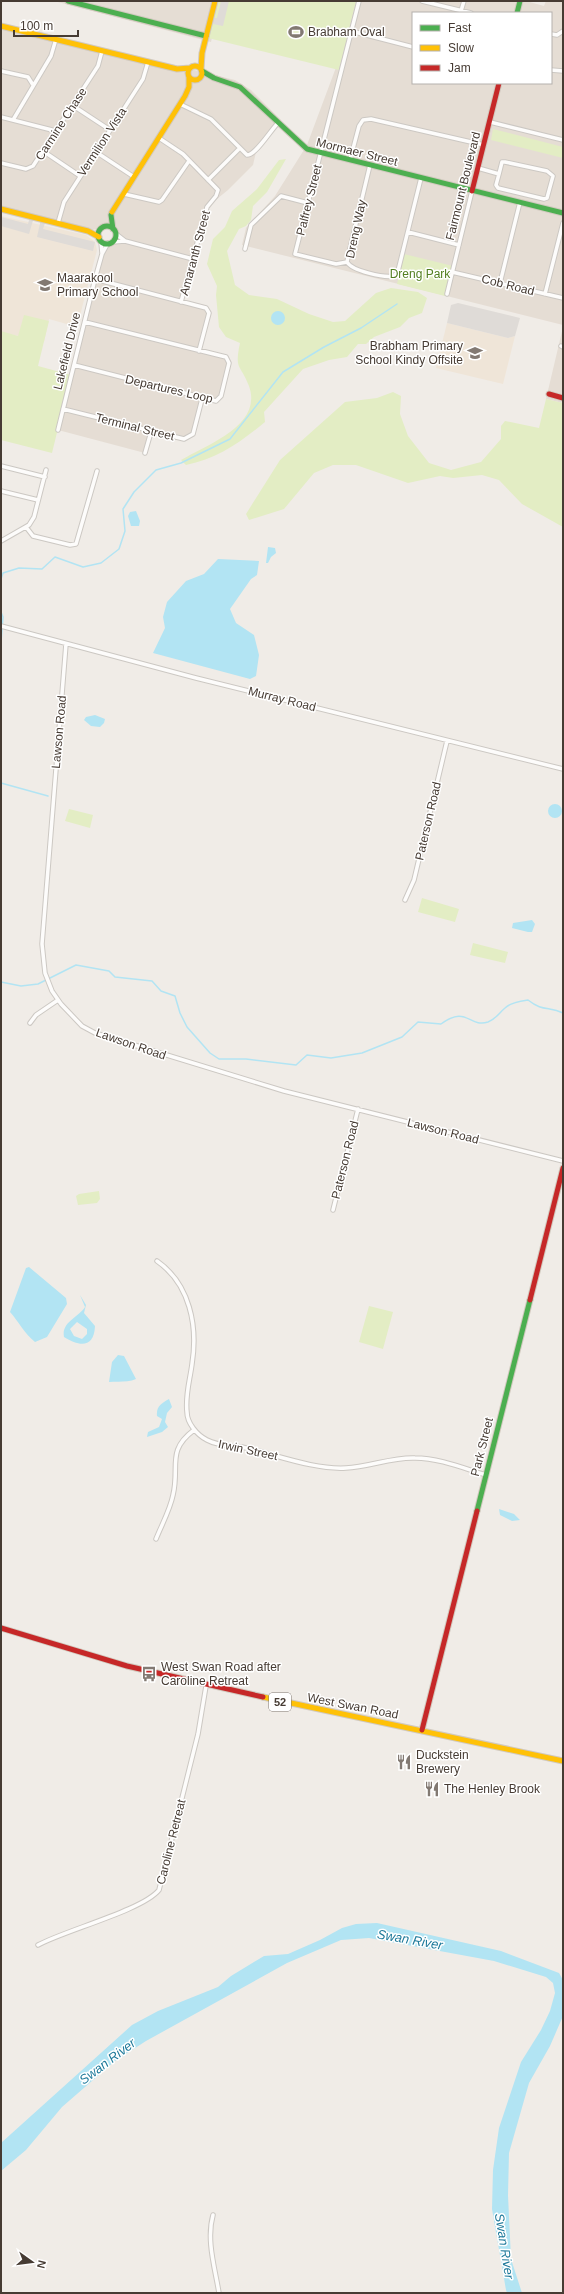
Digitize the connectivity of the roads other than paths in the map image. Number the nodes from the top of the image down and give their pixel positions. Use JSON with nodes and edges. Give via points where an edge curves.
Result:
{"nodes":[{"id":1,"x":68,"y":1,"type":"edge"},
{"id":2,"x":215,"y":1,"type":"edge"},
{"id":3,"x":358,"y":1,"type":"edge"},
{"id":4,"x":422,"y":1,"type":"edge"},
{"id":5,"x":464,"y":1,"type":"edge"},
{"id":6,"x":520,"y":1,"type":"edge"},
{"id":7,"x":461,"y":10,"type":"junction"},
{"id":8,"x":468,"y":12,"type":"edge"},
{"id":9,"x":517,"y":12,"type":"edge"},
{"id":10,"x":1,"y":26,"type":"edge"},
{"id":11,"x":351,"y":31,"type":"junction"},
{"id":12,"x":563,"y":32,"type":"edge"},
{"id":13,"x":552,"y":34,"type":"edge"},
{"id":14,"x":206,"y":36,"type":"junction"},
{"id":15,"x":56,"y":39,"type":"junction"},
{"id":16,"x":412,"y":47,"type":"edge"},
{"id":17,"x":102,"y":51,"type":"junction"},
{"id":18,"x":202,"y":53,"type":"junction"},
{"id":19,"x":148,"y":62,"type":"junction"},
{"id":20,"x":192,"y":67,"type":"junction"},
{"id":21,"x":177,"y":69,"type":"junction"},
{"id":22,"x":202,"y":70,"type":"junction"},
{"id":23,"x":552,"y":70,"type":"edge"},
{"id":24,"x":1,"y":71,"type":"edge"},
{"id":25,"x":563,"y":71,"type":"edge"},
{"id":26,"x":189,"y":76,"type":"junction"},
{"id":27,"x":214,"y":78,"type":"junction"},
{"id":28,"x":198,"y":79,"type":"junction"},
{"id":29,"x":499,"y":84,"type":"edge"},
{"id":30,"x":33,"y":85,"type":"junction"},
{"id":31,"x":189,"y":87,"type":"junction"},
{"id":32,"x":180,"y":104,"type":"junction"},
{"id":33,"x":72,"y":105,"type":"junction"},
{"id":34,"x":1,"y":117,"type":"edge"},
{"id":35,"x":12,"y":120,"type":"junction"},
{"id":36,"x":490,"y":122,"type":"junction"},
{"id":37,"x":278,"y":123,"type":"junction"},
{"id":38,"x":110,"y":130,"type":"junction"},
{"id":39,"x":54,"y":133,"type":"junction"},
{"id":40,"x":159,"y":138,"type":"junction"},
{"id":41,"x":563,"y":140,"type":"edge"},
{"id":42,"x":484,"y":145,"type":"junction"},
{"id":43,"x":239,"y":149,"type":"junction"},
{"id":44,"x":43,"y":151,"type":"junction"},
{"id":45,"x":96,"y":152,"type":"junction"},
{"id":46,"x":321,"y":153,"type":"junction"},
{"id":47,"x":350,"y":160,"type":"junction"},
{"id":48,"x":189,"y":161,"type":"junction"},
{"id":49,"x":1,"y":163,"type":"edge"},
{"id":50,"x":370,"y":165,"type":"junction"},
{"id":51,"x":478,"y":168,"type":"junction"},
{"id":52,"x":499,"y":174,"type":"junction"},
{"id":53,"x":80,"y":176,"type":"junction"},
{"id":54,"x":134,"y":177,"type":"junction"},
{"id":55,"x":421,"y":178,"type":"junction"},
{"id":56,"x":208,"y":180,"type":"junction"},
{"id":57,"x":472,"y":191,"type":"junction"},
{"id":58,"x":124,"y":194,"type":"junction"},
{"id":59,"x":520,"y":202,"type":"junction"},
{"id":60,"x":308,"y":204,"type":"junction"},
{"id":61,"x":1,"y":209,"type":"edge"},
{"id":62,"x":563,"y":212,"type":"edge"},
{"id":63,"x":112,"y":213,"type":"junction"},
{"id":64,"x":58,"y":223,"type":"junction"},
{"id":65,"x":563,"y":223,"type":"edge"},
{"id":66,"x":103,"y":227,"type":"junction"},
{"id":67,"x":88,"y":231,"type":"junction"},
{"id":68,"x":114,"y":231,"type":"junction"},
{"id":69,"x":408,"y":232,"type":"junction"},
{"id":70,"x":100,"y":239,"type":"junction"},
{"id":71,"x":125,"y":241,"type":"junction"},
{"id":72,"x":110,"y":242,"type":"junction"},
{"id":73,"x":459,"y":245,"type":"junction"},
{"id":74,"x":245,"y":249,"type":"dead end"},
{"id":75,"x":102,"y":254,"type":"junction"},
{"id":76,"x":193,"y":259,"type":"junction"},
{"id":77,"x":347,"y":262,"type":"junction"},
{"id":78,"x":452,"y":272,"type":"junction"},
{"id":79,"x":95,"y":279,"type":"junction"},
{"id":80,"x":500,"y":283,"type":"junction"},
{"id":81,"x":447,"y":294,"type":"dead end"},
{"id":82,"x":545,"y":294,"type":"junction"},
{"id":83,"x":563,"y":298,"type":"edge"},
{"id":84,"x":182,"y":302,"type":"junction"},
{"id":85,"x":84,"y":322,"type":"junction"},
{"id":86,"x":200,"y":351,"type":"junction"},
{"id":87,"x":74,"y":365,"type":"junction"},
{"id":88,"x":549,"y":394,"type":"dead end"},
{"id":89,"x":202,"y":398,"type":"junction"},
{"id":90,"x":563,"y":398,"type":"edge"},
{"id":91,"x":63,"y":409,"type":"junction"},
{"id":92,"x":58,"y":430,"type":"dead end"},
{"id":93,"x":151,"y":432,"type":"junction"},
{"id":94,"x":145,"y":453,"type":"dead end"},
{"id":95,"x":1,"y":466,"type":"edge"},
{"id":96,"x":46,"y":470,"type":"dead end"},
{"id":97,"x":97,"y":471,"type":"dead end"},
{"id":98,"x":45,"y":477,"type":"junction"},
{"id":99,"x":1,"y":491,"type":"edge"},
{"id":100,"x":38,"y":500,"type":"junction"},
{"id":101,"x":26,"y":527,"type":"junction"},
{"id":102,"x":1,"y":541,"type":"edge"},
{"id":103,"x":1,"y":626,"type":"edge"},
{"id":104,"x":66,"y":644,"type":"junction"},
{"id":105,"x":447,"y":741,"type":"junction"},
{"id":106,"x":563,"y":769,"type":"edge"},
{"id":107,"x":405,"y":900,"type":"dead end"},
{"id":108,"x":58,"y":1000,"type":"junction"},
{"id":109,"x":30,"y":1023,"type":"dead end"},
{"id":110,"x":358,"y":1109,"type":"junction"},
{"id":111,"x":563,"y":1161,"type":"edge"},
{"id":112,"x":563,"y":1168,"type":"edge"},
{"id":113,"x":333,"y":1210,"type":"dead end"},
{"id":114,"x":157,"y":1261,"type":"dead end"},
{"id":115,"x":194,"y":1430,"type":"junction"},
{"id":116,"x":486,"y":1475,"type":"junction"},
{"id":117,"x":156,"y":1538,"type":"dead end"},
{"id":118,"x":1,"y":1628,"type":"edge"},
{"id":119,"x":206,"y":1686,"type":"junction"},
{"id":120,"x":422,"y":1730,"type":"junction"},
{"id":121,"x":563,"y":1761,"type":"edge"},
{"id":122,"x":38,"y":1945,"type":"dead end"},
{"id":123,"x":213,"y":2215,"type":"dead end"},
{"id":124,"x":219,"y":2293,"type":"edge"}],
"edges":[{"from":1,"to":14,"type":"street"},
{"from":2,"to":14,"type":"street"},
{"from":3,"to":11,"type":"street","name":"Palfrey Street"},
{"from":4,"to":7,"type":"street"},
{"from":5,"to":7,"type":"street"},
{"from":6,"to":9,"type":"street"},
{"from":7,"to":8,"type":"street"},
{"from":10,"to":15,"type":"street"},
{"from":11,"to":16,"type":"street"},
{"from":11,"to":46,"type":"street","name":"Palfrey Street"},
{"from":12,"to":13,"type":"street"},
{"from":14,"to":18,"type":"street"},
{"from":15,"to":17,"type":"street"},
{"from":15,"to":30,"type":"street","via":[[52,56]]},
{"from":17,"to":19,"type":"street"},
{"from":17,"to":33,"type":"street","name":"Carmine Chase","via":[[98,66]]},
{"from":18,"to":20,"type":"street"},
{"from":18,"to":22,"type":"street"},
{"from":19,"to":21,"type":"street"},
{"from":19,"to":38,"type":"street","name":"Vermilion Vista","via":[[143,79]]},
{"from":20,"to":21,"type":"street"},
{"from":20,"to":22,"type":"street","name":"Mormaer Street"},
{"from":20,"to":26,"type":"street"},
{"from":21,"to":26,"type":"street"},
{"from":22,"to":27,"type":"street","name":"Mormaer Street"},
{"from":22,"to":28,"type":"street"},
{"from":23,"to":25,"type":"street"},
{"from":24,"to":30,"type":"street","via":[[28,78]]},
{"from":26,"to":28,"type":"street"},
{"from":26,"to":31,"type":"street"},
{"from":27,"to":28,"type":"street","name":"Mormaer Street"},
{"from":27,"to":37,"type":"street","name":"Mormaer Street","via":[[240,87]]},
{"from":28,"to":31,"type":"street"},
{"from":29,"to":36,"type":"street","name":"Fairmount Boulevard"},
{"from":30,"to":35,"type":"street"},
{"from":31,"to":32,"type":"street"},
{"from":32,"to":40,"type":"street"},
{"from":32,"to":43,"type":"street","via":[[211,119]]},
{"from":33,"to":38,"type":"street"},
{"from":33,"to":39,"type":"street","name":"Carmine Chase"},
{"from":34,"to":35,"type":"street"},
{"from":35,"to":39,"type":"street","via":[[52,130]]},
{"from":36,"to":41,"type":"street"},
{"from":36,"to":42,"type":"street","name":"Fairmount Boulevard"},
{"from":37,"to":43,"type":"street","via":[[252,155],[247,155]]},
{"from":37,"to":46,"type":"street","name":"Mormaer Street","via":[[304,148]]},
{"from":38,"to":45,"type":"street","name":"Vermilion Vista"},
{"from":39,"to":44,"type":"street","name":"Carmine Chase"},
{"from":40,"to":48,"type":"street","name":"Amaranth Street"},
{"from":40,"to":54,"type":"street"},
{"from":42,"to":47,"type":"street","via":[[371,119],[363,120],[359,126]]},
{"from":42,"to":51,"type":"street","name":"Fairmount Boulevard"},
{"from":43,"to":56,"type":"street"},
{"from":44,"to":49,"type":"street","name":"Carmine Chase","via":[[30,168]]},
{"from":44,"to":53,"type":"street"},
{"from":45,"to":53,"type":"street","name":"Vermilion Vista"},
{"from":45,"to":54,"type":"street"},
{"from":46,"to":47,"type":"street","name":"Mormaer Street"},
{"from":46,"to":60,"type":"street","name":"Palfrey Street"},
{"from":47,"to":50,"type":"street","name":"Mormaer Street"},
{"from":48,"to":56,"type":"street","name":"Amaranth Street"},
{"from":48,"to":58,"type":"street","via":[[159,202]]},
{"from":50,"to":55,"type":"street","name":"Mormaer Street"},
{"from":50,"to":77,"type":"street","name":"Dreng Way"},
{"from":51,"to":52,"type":"street"},
{"from":51,"to":57,"type":"street","name":"Fairmount Boulevard"},
{"from":52,"to":52,"type":"street","via":[[502,162],[505,162],[547,171],[553,176],[547,198],[544,199],[498,188],[496,185]]},
{"from":53,"to":64,"type":"street","name":"Vermilion Vista","via":[[64,202]]},
{"from":54,"to":58,"type":"street"},
{"from":55,"to":57,"type":"street","name":"Mormaer Street"},
{"from":55,"to":69,"type":"street","name":"Dreng Way"},
{"from":56,"to":76,"type":"street","name":"Amaranth Street","via":[[218,190],[207,207]]},
{"from":57,"to":59,"type":"street","name":"Mormaer Street"},
{"from":57,"to":73,"type":"street","name":"Fairmount Boulevard"},
{"from":58,"to":63,"type":"street"},
{"from":59,"to":62,"type":"street","name":"Mormaer Street"},
{"from":59,"to":80,"type":"street"},
{"from":60,"to":74,"type":"street","via":[[282,196],[251,225]]},
{"from":60,"to":77,"type":"street","name":"Palfrey Street","via":[[295,254],[336,264]]},
{"from":61,"to":64,"type":"street"},
{"from":63,"to":66,"type":"street"},
{"from":63,"to":68,"type":"street"},
{"from":64,"to":67,"type":"street"},
{"from":65,"to":82,"type":"street"},
{"from":66,"to":67,"type":"street"},
{"from":66,"to":68,"type":"street"},
{"from":66,"to":70,"type":"street"},
{"from":67,"to":70,"type":"street"},
{"from":68,"to":71,"type":"street"},
{"from":68,"to":72,"type":"street"},
{"from":69,"to":73,"type":"street"},
{"from":69,"to":77,"type":"street","name":"Dreng Way","via":[[398,271],[394,276],[352,268]]},
{"from":70,"to":72,"type":"street"},
{"from":70,"to":75,"type":"street","name":"Lakefield Drive"},
{"from":71,"to":72,"type":"street"},
{"from":71,"to":76,"type":"street"},
{"from":72,"to":75,"type":"street","name":"Lakefield Drive"},
{"from":73,"to":78,"type":"street","name":"Fairmount Boulevard"},
{"from":75,"to":79,"type":"street","name":"Lakefield Drive"},
{"from":76,"to":84,"type":"street","name":"Amaranth Street"},
{"from":78,"to":80,"type":"street","name":"Cob Road"},
{"from":78,"to":81,"type":"street","name":"Fairmount Boulevard"},
{"from":79,"to":84,"type":"street"},
{"from":79,"to":85,"type":"street","name":"Lakefield Drive"},
{"from":80,"to":82,"type":"street","name":"Cob Road"},
{"from":82,"to":83,"type":"street","name":"Cob Road"},
{"from":84,"to":86,"type":"street","via":[[208,310]]},
{"from":85,"to":86,"type":"street","name":"Departures Loop"},
{"from":85,"to":87,"type":"street","name":"Lakefield Drive"},
{"from":86,"to":89,"type":"street","name":"Departures Loop","via":[[226,357],[229,361],[219,399],[212,401]]},
{"from":87,"to":89,"type":"street","name":"Departures Loop"},
{"from":87,"to":91,"type":"street","name":"Lakefield Drive"},
{"from":88,"to":90,"type":"street"},
{"from":89,"to":93,"type":"street","name":"Terminal Street","via":[[191,437],[184,439]]},
{"from":91,"to":92,"type":"street","name":"Lakefield Drive"},
{"from":91,"to":93,"type":"street","name":"Terminal Street"},
{"from":93,"to":94,"type":"street"},
{"from":95,"to":98,"type":"street"},
{"from":96,"to":98,"type":"street"},
{"from":97,"to":101,"type":"street","via":[[76,544],[70,545],[33,536]]},
{"from":98,"to":100,"type":"street"},
{"from":99,"to":100,"type":"street"},
{"from":100,"to":101,"type":"street","via":[[34,517]]},
{"from":101,"to":102,"type":"street"},
{"from":103,"to":104,"type":"street","name":"Murray Road"},
{"from":104,"to":105,"type":"street","name":"Murray Road"},
{"from":104,"to":108,"type":"street","name":"Lawson Road","via":[[42,944],[45,973]]},
{"from":105,"to":106,"type":"street","name":"Murray Road"},
{"from":105,"to":107,"type":"street","name":"Paterson Road","via":[[414,880]]},
{"from":108,"to":109,"type":"street","via":[[36,1015]]},
{"from":108,"to":110,"type":"street","name":"Lawson Road","via":[[82,1026],[96,1033],[237,1078]]},
{"from":110,"to":111,"type":"street","name":"Lawson Road"},
{"from":110,"to":113,"type":"street","name":"Paterson Road"},
{"from":112,"to":116,"type":"street","name":"Park Street"},
{"from":114,"to":115,"type":"street","via":[[170,1270],[187,1298],[194,1321],[192,1363],[186,1399],[187,1416]]},
{"from":115,"to":116,"type":"street","name":"Irwin Street","via":[[206,1440],[224,1446],[240,1447],[324,1467],[346,1468],[416,1458],[441,1461]]},
{"from":115,"to":117,"type":"street","via":[[184,1437],[178,1447],[173,1497]]},
{"from":116,"to":120,"type":"street","name":"Park Street"},
{"from":118,"to":119,"type":"street","name":"West Swan Road","number":"52","via":[[31,1639]]},
{"from":119,"to":120,"type":"street","name":"West Swan Road","number":"52"},
{"from":119,"to":122,"type":"street","name":"Caroline Retreat","via":[[198,1734],[159,1890],[149,1900]]},
{"from":120,"to":121,"type":"street","name":"West Swan Road","number":"52"},
{"from":123,"to":124,"type":"street","via":[[210,2237]]}]}
